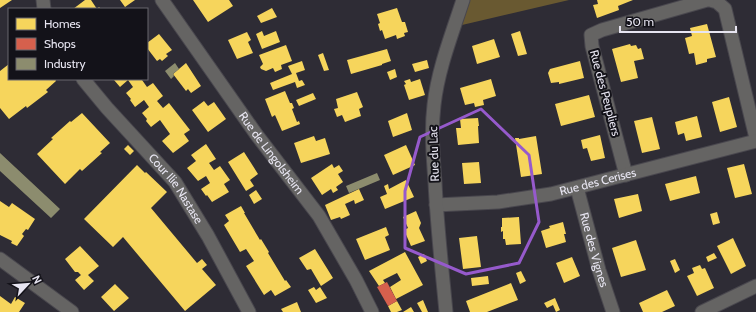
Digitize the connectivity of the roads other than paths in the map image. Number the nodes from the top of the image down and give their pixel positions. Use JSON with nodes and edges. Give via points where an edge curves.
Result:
{"nodes":[{"id":1,"x":162,"y":0,"type":"edge"},
{"id":2,"x":463,"y":0,"type":"edge"},
{"id":3,"x":708,"y":0,"type":"edge"},
{"id":4,"x":84,"y":80,"type":"edge"},
{"id":5,"x":756,"y":138,"type":"edge"},
{"id":6,"x":756,"y":141,"type":"edge"},
{"id":7,"x":626,"y":175,"type":"junction"},
{"id":8,"x":577,"y":188,"type":"junction"},
{"id":9,"x":436,"y":205,"type":"junction"},
{"id":10,"x":0,"y":259,"type":"edge"},
{"id":11,"x":756,"y":286,"type":"edge"},
{"id":12,"x":72,"y":312,"type":"edge"},
{"id":13,"x":249,"y":312,"type":"edge"},
{"id":14,"x":372,"y":312,"type":"edge"},
{"id":15,"x":446,"y":312,"type":"edge"},
{"id":16,"x":613,"y":312,"type":"edge"},
{"id":17,"x":702,"y":312,"type":"edge"}],
"edges":[{"from":1,"to":14,"type":"street","name":"Rue de Lingolsheim","via":[[256,134],[319,216]]},
{"from":2,"to":9,"type":"street","name":"Rue du Lac","via":[[440,73],[434,105],[433,159]]},
{"from":3,"to":5,"type":"street","name":"Rue des Peupliers","via":[[718,2],[725,9]]},
{"from":3,"to":7,"type":"street","name":"Rue des Peupliers","via":[[591,35]]},
{"from":4,"to":13,"type":"street","name":"Cour Ilie Nastase","via":[[175,182]]},
{"from":6,"to":7,"type":"street","name":"Rue des Cerises"},
{"from":7,"to":8,"type":"street","name":"Rue des Cerises"},
{"from":8,"to":9,"type":"street","name":"Rue des Cerises","via":[[509,200]]},
{"from":8,"to":16,"type":"street","name":"Rue des Vignes"},
{"from":9,"to":15,"type":"street","name":"Rue du Lac"},
{"from":10,"to":12,"type":"street"},
{"from":11,"to":17,"type":"street"}]}
